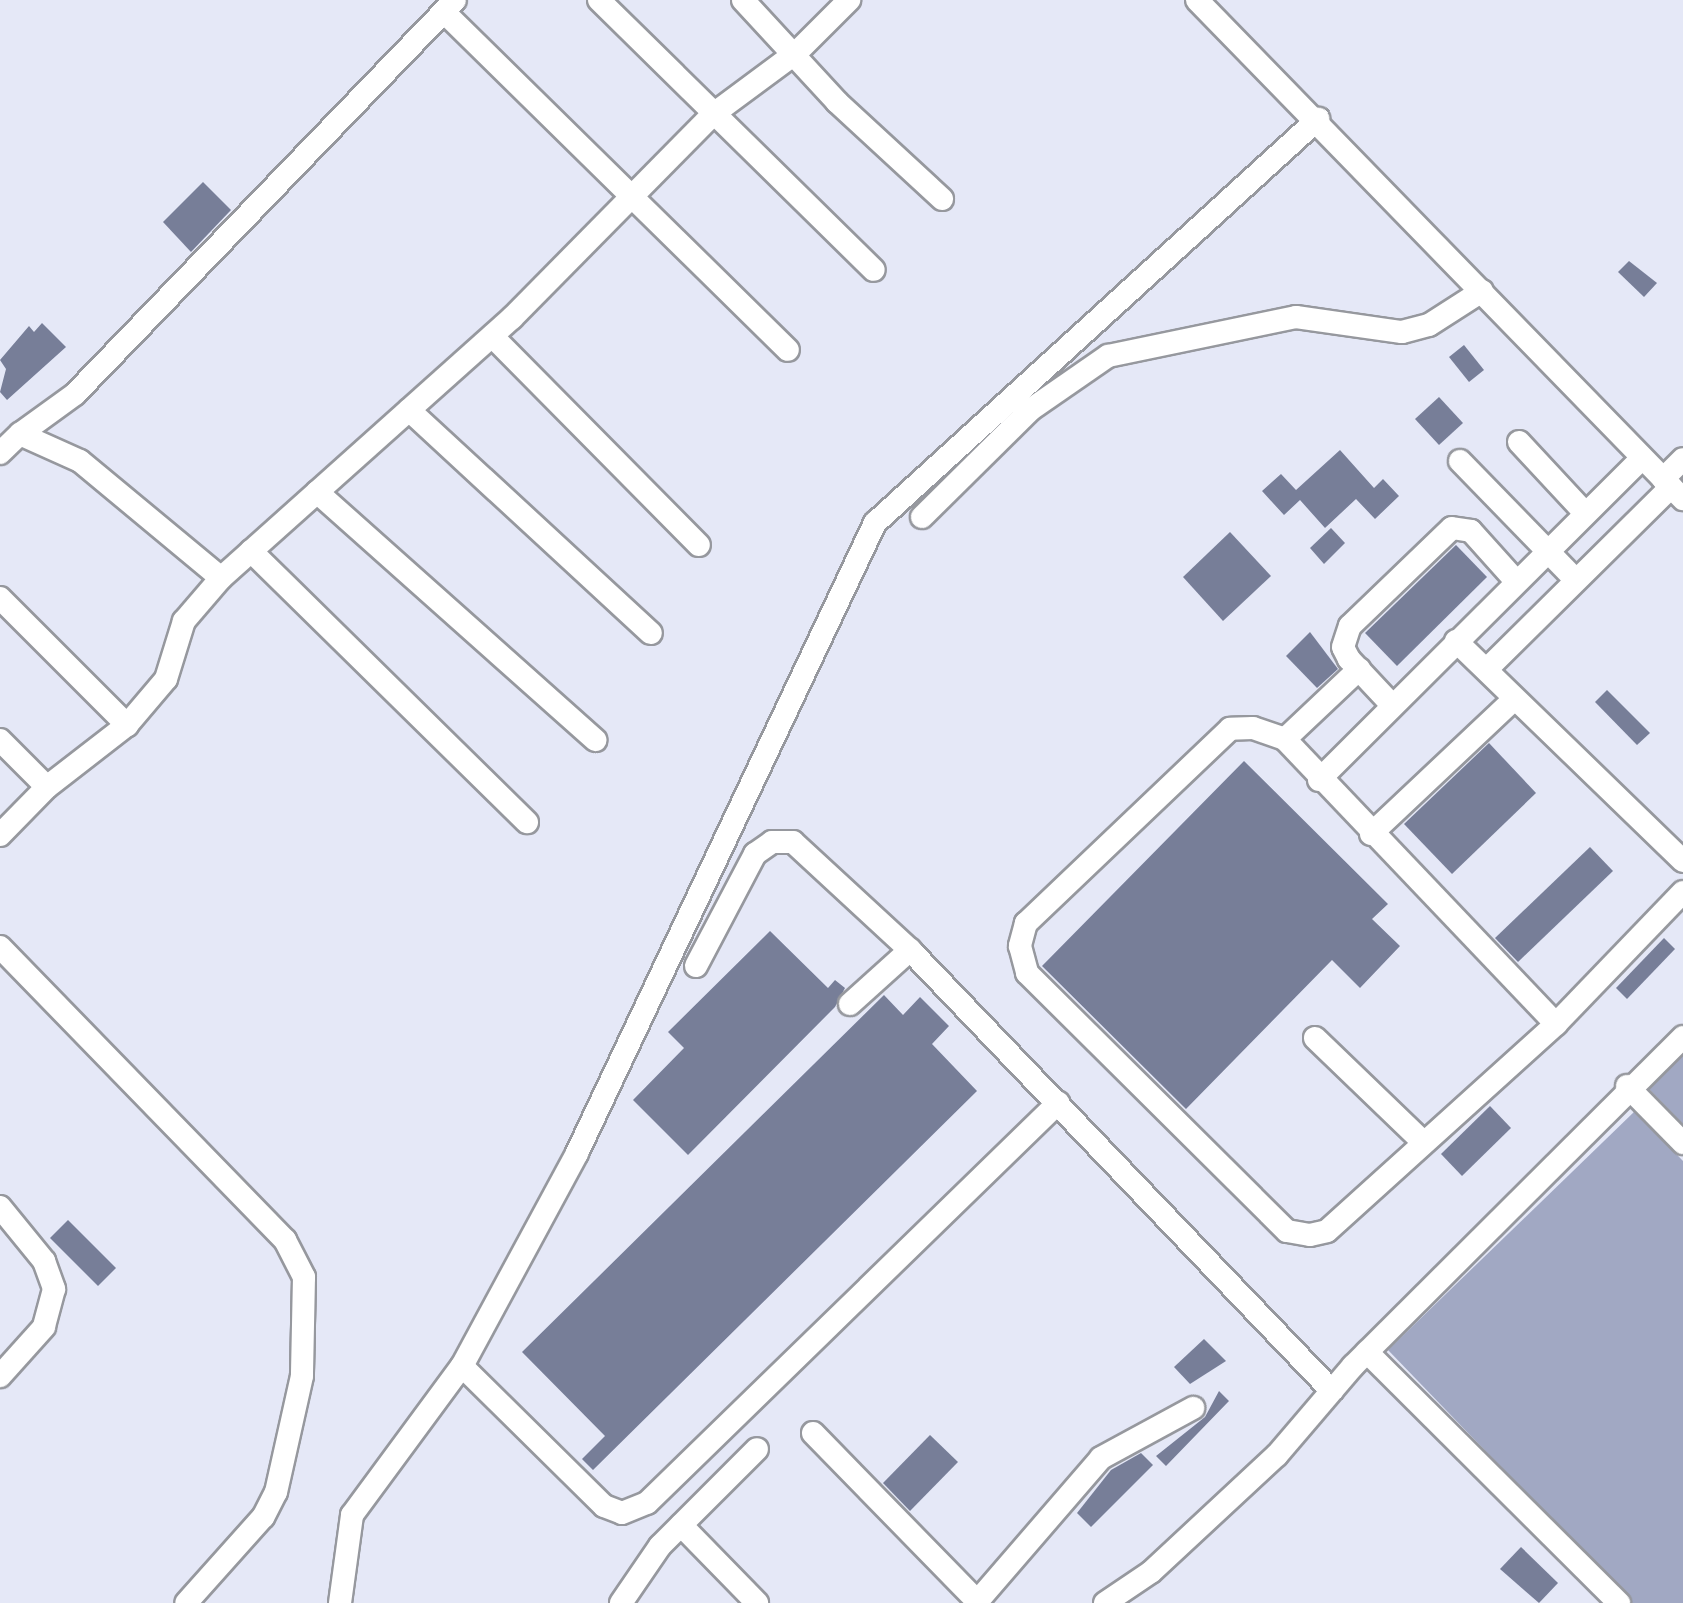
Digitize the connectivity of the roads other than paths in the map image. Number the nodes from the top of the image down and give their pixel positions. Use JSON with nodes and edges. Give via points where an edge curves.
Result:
{"nodes":[{"id":1,"x":599,"y":0,"type":"edge"},
{"id":2,"x":743,"y":0,"type":"edge"},
{"id":3,"x":848,"y":0,"type":"edge"},
{"id":4,"x":1197,"y":0,"type":"edge"},
{"id":5,"x":450,"y":6,"type":"edge"},
{"id":6,"x":797,"y":52,"type":"junction"},
{"id":7,"x":712,"y":115,"type":"junction"},
{"id":8,"x":1318,"y":119,"type":"junction"},
{"id":9,"x":632,"y":194,"type":"junction"},
{"id":10,"x":942,"y":198,"type":"dead end"},
{"id":11,"x":874,"y":270,"type":"dead end"},
{"id":12,"x":1482,"y":291,"type":"junction"},
{"id":13,"x":492,"y":336,"type":"junction"},
{"id":14,"x":788,"y":350,"type":"dead end"},
{"id":15,"x":409,"y":410,"type":"junction"},
{"id":16,"x":20,"y":434,"type":"junction"},
{"id":17,"x":1519,"y":442,"type":"dead end"},
{"id":18,"x":0,"y":453,"type":"edge"},
{"id":19,"x":1642,"y":458,"type":"junction"},
{"id":20,"x":1683,"y":459,"type":"edge"},
{"id":21,"x":1460,"y":461,"type":"dead end"},
{"id":22,"x":1673,"y":488,"type":"edge"},
{"id":23,"x":317,"y":492,"type":"junction"},
{"id":24,"x":1585,"y":512,"type":"junction"},
{"id":25,"x":922,"y":517,"type":"dead end"},
{"id":26,"x":699,"y":545,"type":"dead end"},
{"id":27,"x":1546,"y":548,"type":"junction"},
{"id":28,"x":251,"y":552,"type":"junction"},
{"id":29,"x":221,"y":578,"type":"junction"},
{"id":30,"x":1573,"y":578,"type":"junction"},
{"id":31,"x":1514,"y":579,"type":"junction"},
{"id":32,"x":0,"y":598,"type":"edge"},
{"id":33,"x":651,"y":633,"type":"dead end"},
{"id":34,"x":1456,"y":640,"type":"junction"},
{"id":35,"x":1487,"y":668,"type":"junction"},
{"id":36,"x":1359,"y":669,"type":"junction"},
{"id":37,"x":1513,"y":700,"type":"junction"},
{"id":38,"x":1392,"y":705,"type":"junction"},
{"id":39,"x":127,"y":725,"type":"junction"},
{"id":40,"x":0,"y":740,"type":"edge"},
{"id":41,"x":594,"y":740,"type":"dead end"},
{"id":42,"x":1285,"y":740,"type":"junction"},
{"id":43,"x":1319,"y":780,"type":"junction"},
{"id":44,"x":48,"y":787,"type":"junction"},
{"id":45,"x":527,"y":822,"type":"dead end"},
{"id":46,"x":1371,"y":834,"type":"junction"},
{"id":47,"x":0,"y":835,"type":"edge"},
{"id":48,"x":1679,"y":850,"type":"edge"},
{"id":49,"x":1683,"y":892,"type":"edge"},
{"id":50,"x":0,"y":946,"type":"edge"},
{"id":51,"x":910,"y":950,"type":"junction"},
{"id":52,"x":696,"y":966,"type":"dead end"},
{"id":53,"x":850,"y":1004,"type":"dead end"},
{"id":54,"x":1556,"y":1024,"type":"junction"},
{"id":55,"x":1683,"y":1036,"type":"edge"},
{"id":56,"x":1315,"y":1038,"type":"dead end"},
{"id":57,"x":1627,"y":1086,"type":"junction"},
{"id":58,"x":1058,"y":1104,"type":"junction"},
{"id":59,"x":1424,"y":1143,"type":"junction"},
{"id":60,"x":1683,"y":1143,"type":"edge"},
{"id":61,"x":0,"y":1207,"type":"edge"},
{"id":62,"x":1367,"y":1352,"type":"junction"},
{"id":63,"x":462,"y":1366,"type":"junction"},
{"id":64,"x":0,"y":1376,"type":"edge"},
{"id":65,"x":1332,"y":1392,"type":"junction"},
{"id":66,"x":1193,"y":1408,"type":"dead end"},
{"id":67,"x":813,"y":1433,"type":"dead end"},
{"id":68,"x":757,"y":1450,"type":"dead end"},
{"id":69,"x":681,"y":1525,"type":"junction"},
{"id":70,"x":976,"y":1602,"type":"edge"},
{"id":71,"x":186,"y":1603,"type":"edge"},
{"id":72,"x":340,"y":1603,"type":"edge"},
{"id":73,"x":621,"y":1603,"type":"edge"},
{"id":74,"x":757,"y":1603,"type":"edge"},
{"id":75,"x":1105,"y":1603,"type":"edge"},
{"id":76,"x":1619,"y":1603,"type":"edge"}],
"edges":[{"from":1,"to":7,"type":"street"},
{"from":2,"to":6,"type":"street"},
{"from":3,"to":6,"type":"street"},
{"from":4,"to":8,"type":"street"},
{"from":5,"to":9,"type":"street"},
{"from":5,"to":16,"type":"street","via":[[75,394]]},
{"from":6,"to":7,"type":"street"},
{"from":6,"to":10,"type":"street","via":[[838,102]]},
{"from":7,"to":9,"type":"street"},
{"from":7,"to":11,"type":"street"},
{"from":8,"to":12,"type":"street"},
{"from":8,"to":63,"type":"street","via":[[876,522],[577,1153]]},
{"from":9,"to":13,"type":"street"},
{"from":9,"to":14,"type":"street"},
{"from":12,"to":19,"type":"street"},
{"from":12,"to":25,"type":"street","via":[[1429,324],[1402,332],[1296,317],[1108,356],[1030,410]]},
{"from":13,"to":15,"type":"street"},
{"from":13,"to":26,"type":"street"},
{"from":15,"to":23,"type":"street"},
{"from":15,"to":33,"type":"street"},
{"from":16,"to":18,"type":"street"},
{"from":16,"to":29,"type":"street","via":[[80,461]]},
{"from":17,"to":24,"type":"street"},
{"from":19,"to":22,"type":"street"},
{"from":19,"to":24,"type":"street"},
{"from":20,"to":22,"type":"street"},
{"from":21,"to":27,"type":"street"},
{"from":22,"to":30,"type":"street"},
{"from":23,"to":28,"type":"street"},
{"from":23,"to":41,"type":"street"},
{"from":24,"to":27,"type":"street"},
{"from":27,"to":30,"type":"street"},
{"from":27,"to":31,"type":"street"},
{"from":28,"to":29,"type":"street"},
{"from":28,"to":45,"type":"street"},
{"from":29,"to":39,"type":"street","via":[[184,621],[166,679]]},
{"from":30,"to":35,"type":"street"},
{"from":31,"to":34,"type":"street"},
{"from":31,"to":36,"type":"street","via":[[1471,532],[1452,528],[1350,626],[1343,647]]},
{"from":32,"to":39,"type":"street"},
{"from":34,"to":35,"type":"street"},
{"from":34,"to":38,"type":"street"},
{"from":35,"to":37,"type":"street"},
{"from":36,"to":38,"type":"street"},
{"from":36,"to":42,"type":"street"},
{"from":37,"to":46,"type":"street"},
{"from":37,"to":48,"type":"street"},
{"from":38,"to":43,"type":"street"},
{"from":39,"to":44,"type":"street"},
{"from":40,"to":44,"type":"street"},
{"from":42,"to":43,"type":"street"},
{"from":42,"to":59,"type":"street","via":[[1254,728],[1230,730],[1026,923],[1020,946],[1026,973],[1287,1232],[1326,1231]]},
{"from":43,"to":46,"type":"street"},
{"from":44,"to":47,"type":"street"},
{"from":46,"to":54,"type":"street"},
{"from":49,"to":54,"type":"street"},
{"from":50,"to":71,"type":"street","via":[[286,1240],[304,1277],[302,1376],[276,1492],[263,1517]]},
{"from":51,"to":52,"type":"street","via":[[793,842],[772,842],[754,854]]},
{"from":51,"to":53,"type":"street"},
{"from":51,"to":58,"type":"street"},
{"from":54,"to":59,"type":"street"},
{"from":55,"to":57,"type":"street"},
{"from":56,"to":59,"type":"street"},
{"from":57,"to":60,"type":"street"},
{"from":57,"to":62,"type":"street"},
{"from":58,"to":63,"type":"street","via":[[647,1503],[622,1513],[604,1506]]},
{"from":58,"to":65,"type":"street"},
{"from":61,"to":64,"type":"street","via":[[44,1260],[54,1288],[44,1327]]},
{"from":62,"to":65,"type":"street"},
{"from":62,"to":76,"type":"street"},
{"from":63,"to":72,"type":"street","via":[[352,1514]]},
{"from":65,"to":75,"type":"street","via":[[1278,1456],[1150,1572]]},
{"from":66,"to":70,"type":"street","via":[[1101,1458]]},
{"from":67,"to":70,"type":"street"},
{"from":68,"to":69,"type":"street"},
{"from":69,"to":73,"type":"street","via":[[636,1575]]},
{"from":69,"to":74,"type":"street"}]}
